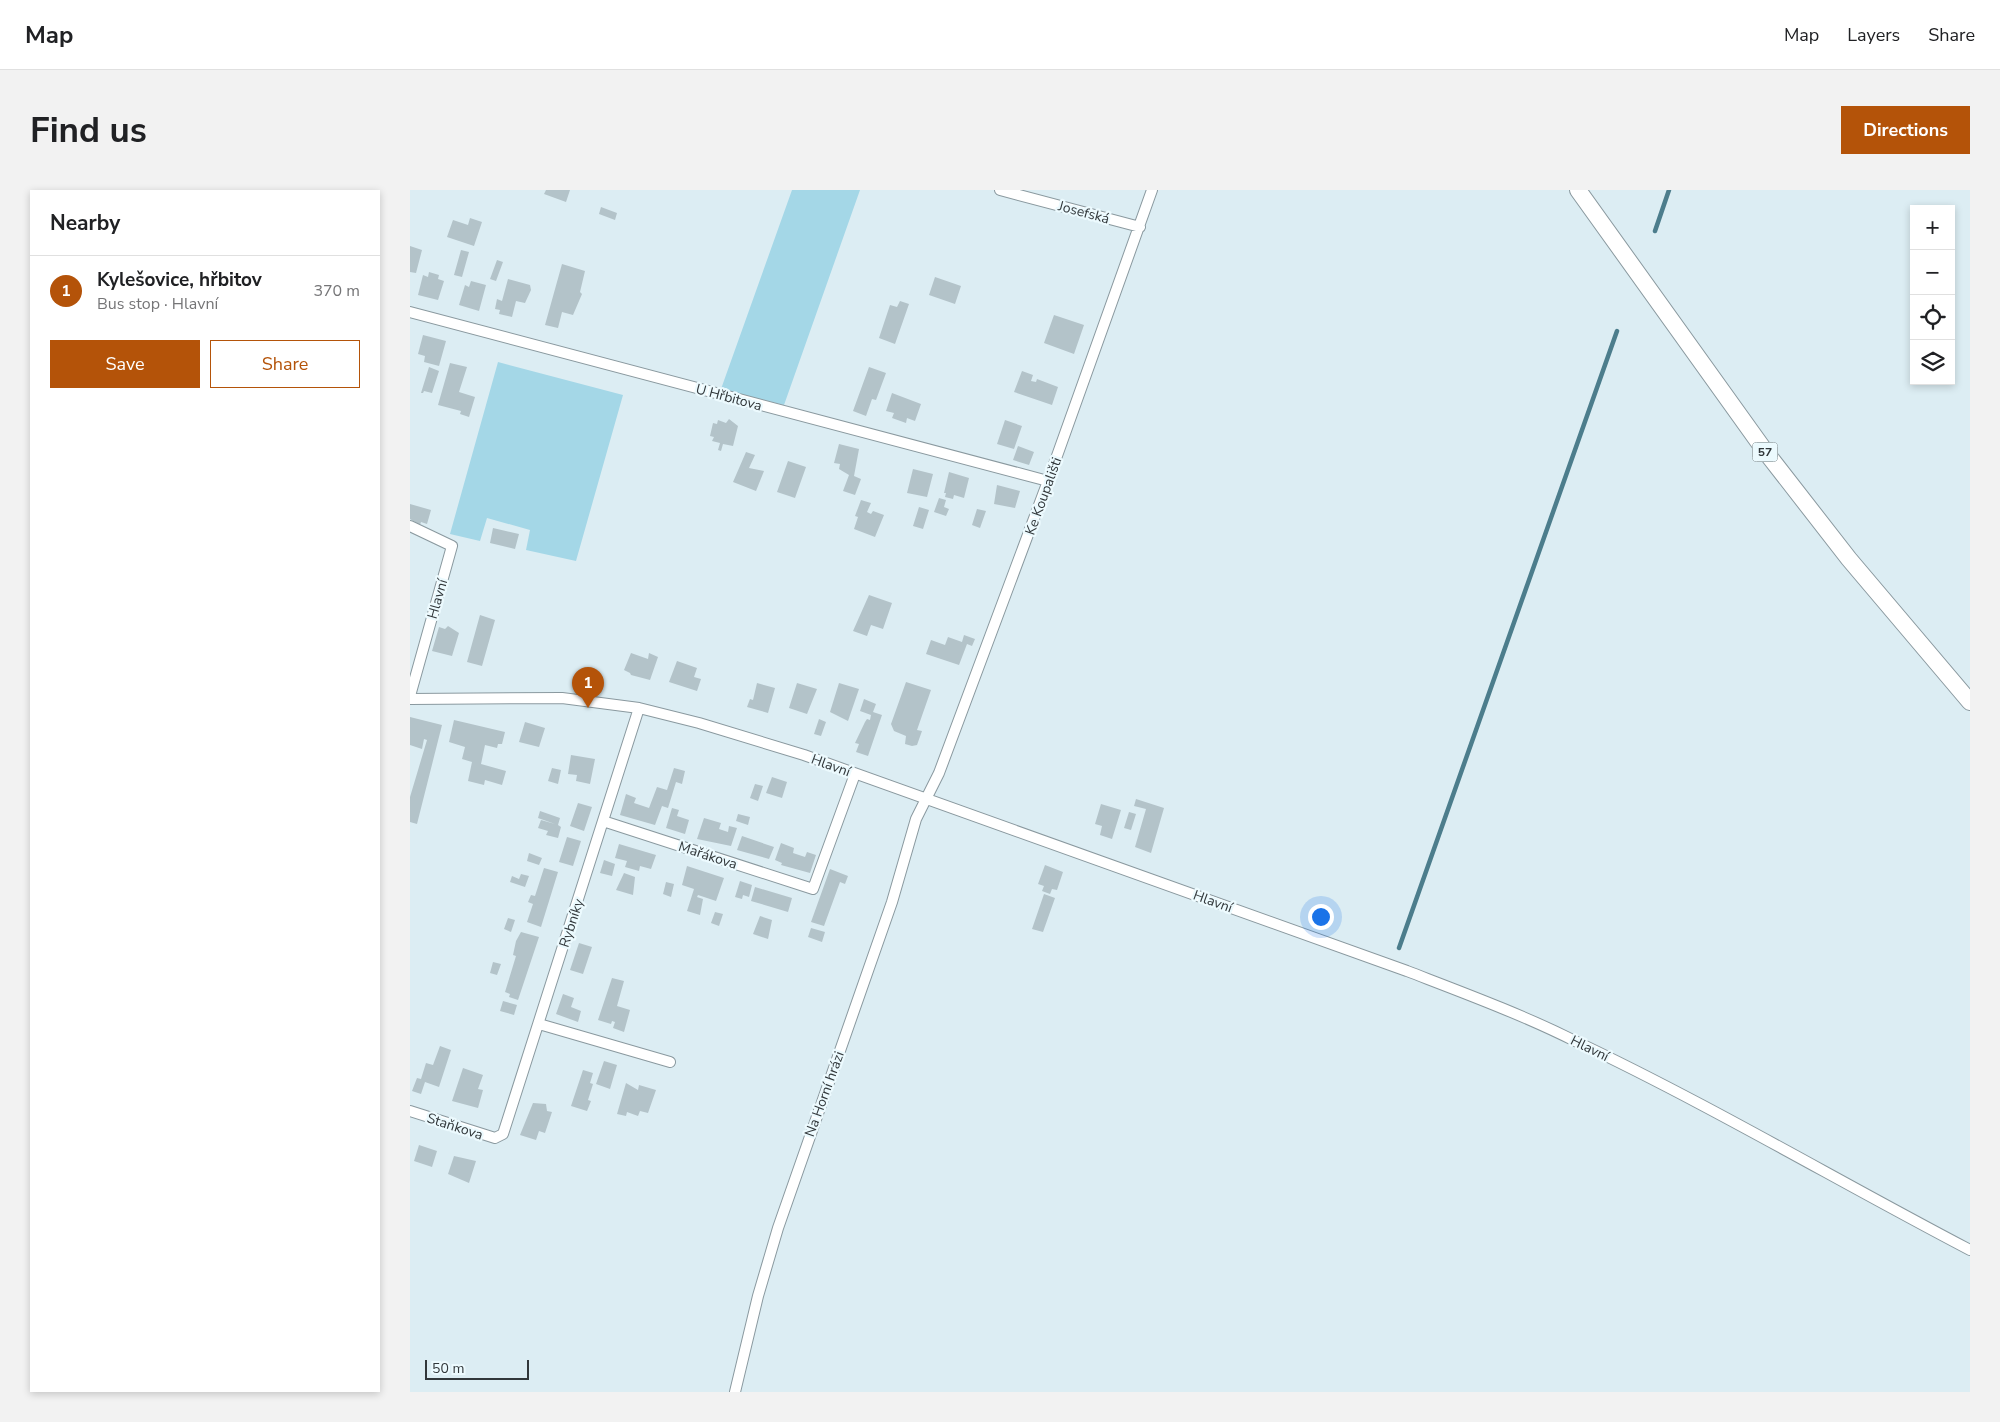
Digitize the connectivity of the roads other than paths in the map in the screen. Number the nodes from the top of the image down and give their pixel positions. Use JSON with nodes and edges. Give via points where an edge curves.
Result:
{"nodes":[{"id":1,"x":1000,"y":190,"type":"edge"},
{"id":2,"x":1152,"y":190,"type":"edge"},
{"id":3,"x":1578,"y":190,"type":"edge"},
{"id":4,"x":1140,"y":227,"type":"junction"},
{"id":5,"x":410,"y":312,"type":"edge"},
{"id":6,"x":1048,"y":481,"type":"junction"},
{"id":7,"x":410,"y":526,"type":"edge"},
{"id":8,"x":410,"y":698,"type":"edge"},
{"id":9,"x":1970,"y":702,"type":"edge"},
{"id":10,"x":639,"y":708,"type":"junction"},
{"id":11,"x":855,"y":774,"type":"junction"},
{"id":12,"x":926,"y":800,"type":"junction"},
{"id":13,"x":603,"y":821,"type":"junction"},
{"id":14,"x":538,"y":1024,"type":"junction"},
{"id":15,"x":670,"y":1062,"type":"dead end"},
{"id":16,"x":410,"y":1111,"type":"edge"},
{"id":17,"x":500,"y":1137,"type":"joint"},
{"id":18,"x":1970,"y":1250,"type":"edge"},
{"id":19,"x":735,"y":1392,"type":"edge"}],
"edges":[{"from":1,"to":4,"type":"street","name":"Josefská"},
{"from":2,"to":4,"type":"street","name":"Ke Koupališti"},
{"from":3,"to":9,"type":"main road","number":"57","via":[[1764,452]]},
{"from":4,"to":6,"type":"street","name":"Ke Koupališti"},
{"from":5,"to":6,"type":"street","name":"U Hřbitova"},
{"from":6,"to":12,"type":"street","name":"Ke Koupališti"},
{"from":7,"to":8,"type":"street","name":"Hlavní","via":[[452,546]]},
{"from":8,"to":10,"type":"street","name":"Hlavní","via":[[536,696]]},
{"from":10,"to":11,"type":"street","name":"Hlavní","via":[[699,722]]},
{"from":10,"to":13,"type":"street","name":"Rybníky"},
{"from":11,"to":12,"type":"street","name":"Hlavní"},
{"from":11,"to":13,"type":"street","name":"Mařákova","via":[[813,889]]},
{"from":12,"to":18,"type":"street","name":"Hlavní","via":[[1380,961],[1494,1005],[1654,1080]]},
{"from":12,"to":19,"type":"street","name":"Na Horní hrázi","via":[[916,820],[882,930],[778,1228]]},
{"from":13,"to":14,"type":"street","name":"Rybníky"},
{"from":14,"to":15,"type":"street"},
{"from":14,"to":17,"type":"street","name":"Rybníky","via":[[508,1122]]},
{"from":16,"to":17,"type":"street","name":"Staňkova","via":[[489,1137]]}]}
